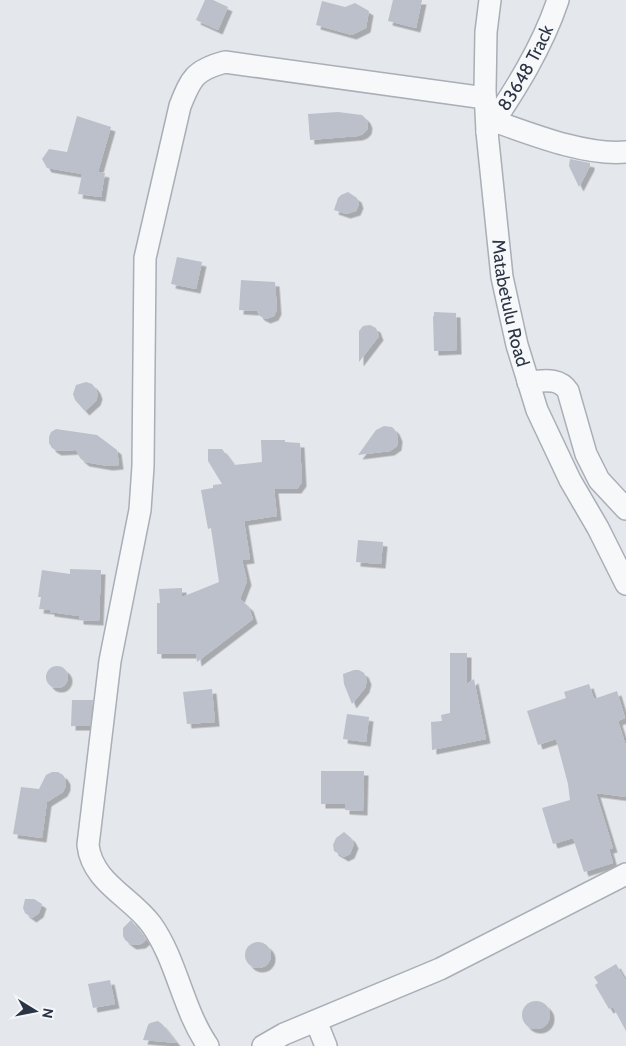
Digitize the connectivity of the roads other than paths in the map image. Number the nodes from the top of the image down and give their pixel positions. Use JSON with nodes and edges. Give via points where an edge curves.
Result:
{"nodes":[{"id":1,"x":490,"y":0,"type":"edge"},
{"id":2,"x":558,"y":0,"type":"edge"},
{"id":3,"x":485,"y":98,"type":"junction"},
{"id":4,"x":490,"y":126,"type":"junction"},
{"id":5,"x":626,"y":152,"type":"edge"},
{"id":6,"x":528,"y":382,"type":"junction"},
{"id":7,"x":626,"y":509,"type":"edge"},
{"id":8,"x":626,"y":584,"type":"edge"},
{"id":9,"x":626,"y":874,"type":"edge"},
{"id":10,"x":316,"y":1021,"type":"junction"},
{"id":11,"x":208,"y":1046,"type":"edge"},
{"id":12,"x":263,"y":1046,"type":"edge"},
{"id":13,"x":326,"y":1046,"type":"edge"}],
"edges":[{"from":1,"to":3,"type":"street","name":"Matabetulu Road"},
{"from":2,"to":4,"type":"street","name":"83648 Track","via":[[533,58]]},
{"from":3,"to":4,"type":"street","name":"Matabetulu Road"},
{"from":3,"to":11,"type":"street","via":[[225,62],[202,70],[194,77],[180,106],[145,258],[140,510],[110,661],[88,845],[93,866],[106,882],[143,914],[156,932]]},
{"from":4,"to":5,"type":"street","via":[[563,144]]},
{"from":4,"to":6,"type":"street","name":"Matabetulu Road","via":[[502,276]]},
{"from":6,"to":7,"type":"street","via":[[556,381],[563,384],[568,391],[586,454],[599,480]]},
{"from":6,"to":8,"type":"street","name":"Matabetulu Road","via":[[570,480]]},
{"from":9,"to":10,"type":"street","via":[[440,969]]},
{"from":10,"to":12,"type":"street"},
{"from":10,"to":13,"type":"street"}]}
